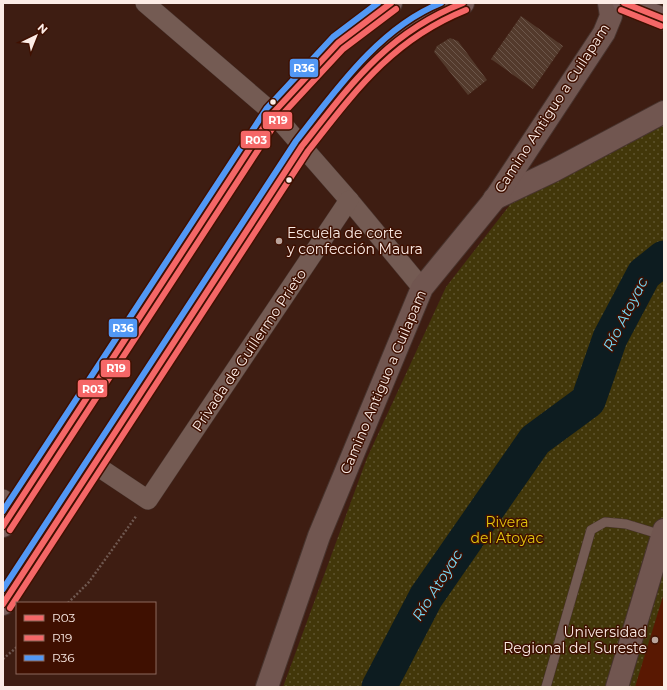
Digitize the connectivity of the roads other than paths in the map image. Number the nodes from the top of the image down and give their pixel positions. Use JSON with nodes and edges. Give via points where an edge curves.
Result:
{"nodes":[{"id":1,"x":145,"y":3,"type":"edge"},
{"id":2,"x":391,"y":3,"type":"edge"},
{"id":3,"x":462,"y":3,"type":"edge"},
{"id":4,"x":609,"y":3,"type":"edge"},
{"id":5,"x":624,"y":3,"type":"edge"},
{"id":6,"x":664,"y":19,"type":"edge"},
{"id":7,"x":273,"y":114,"type":"junction"},
{"id":8,"x":660,"y":117,"type":"edge"},
{"id":9,"x":302,"y":146,"type":"junction"},
{"id":10,"x":349,"y":200,"type":"junction"},
{"id":11,"x":494,"y":200,"type":"junction"},
{"id":12,"x":422,"y":288,"type":"junction"},
{"id":13,"x":94,"y":464,"type":"junction"},
{"id":14,"x":7,"y":511,"type":"edge"},
{"id":15,"x":663,"y":533,"type":"edge"},
{"id":16,"x":3,"y":604,"type":"edge"},
{"id":17,"x":267,"y":687,"type":"edge"},
{"id":18,"x":546,"y":687,"type":"edge"},
{"id":19,"x":617,"y":687,"type":"edge"}],
"edges":[{"from":1,"to":7,"type":"street"},
{"from":2,"to":7,"type":"main road","via":[[338,43]]},
{"from":3,"to":9,"type":"main road","via":[[403,33],[352,84]]},
{"from":4,"to":11,"type":"street","name":"Camino Antiguo a Cuilapam","via":[[611,16],[604,33]]},
{"from":5,"to":6,"type":"main road"},
{"from":7,"to":9,"type":"street"},
{"from":7,"to":14,"type":"main road"},
{"from":8,"to":11,"type":"street"},
{"from":9,"to":10,"type":"street"},
{"from":9,"to":13,"type":"main road"},
{"from":10,"to":12,"type":"street"},
{"from":10,"to":13,"type":"street","name":"Privada de Guillermo Prieto","via":[[148,500]]},
{"from":11,"to":12,"type":"street","name":"Camino Antiguo a Cuilapam"},
{"from":12,"to":17,"type":"street","name":"Camino Antiguo a Cuilapam","via":[[319,536]]},
{"from":13,"to":16,"type":"main road"},
{"from":15,"to":18,"type":"lane","via":[[605,522],[591,530]]},
{"from":15,"to":19,"type":"street"}]}
